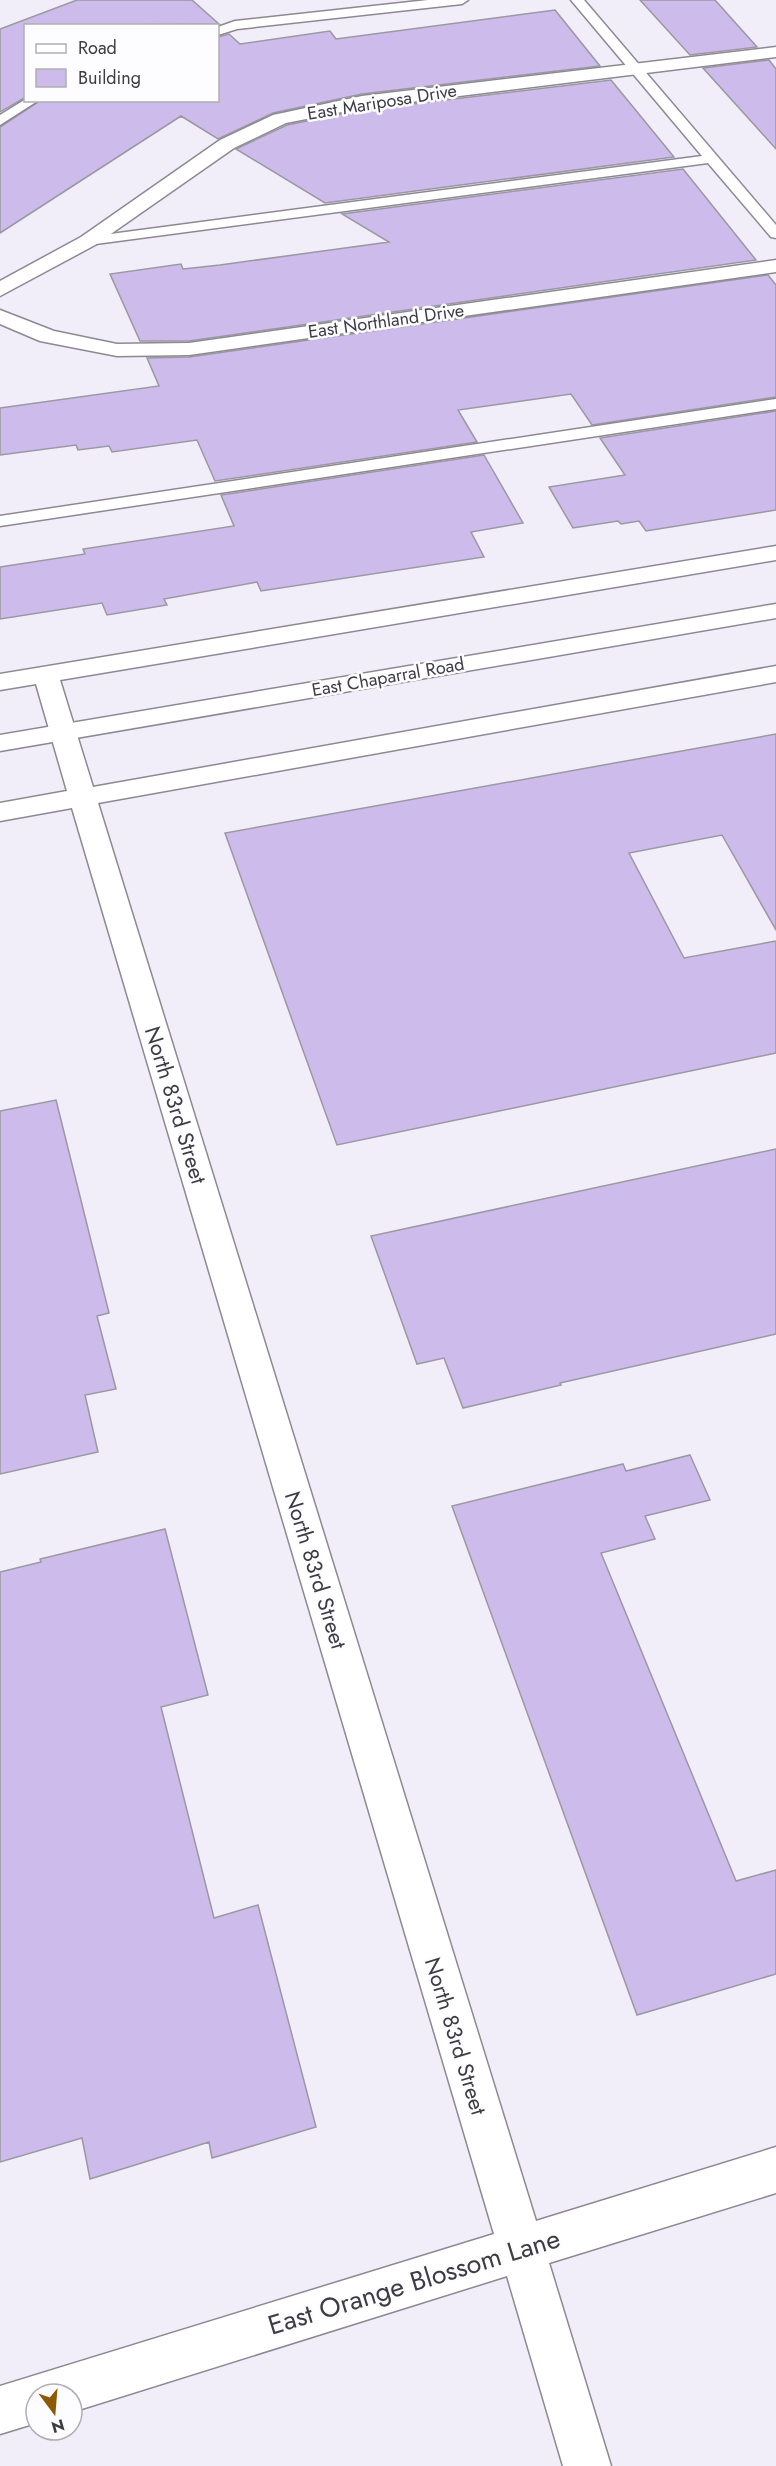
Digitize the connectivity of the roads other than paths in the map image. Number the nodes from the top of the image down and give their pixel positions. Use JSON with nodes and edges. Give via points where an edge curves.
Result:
{"nodes":[{"id":1,"x":462,"y":0,"type":"edge"},
{"id":2,"x":578,"y":0,"type":"edge"},
{"id":3,"x":219,"y":31,"type":"edge"},
{"id":4,"x":776,"y":52,"type":"edge"},
{"id":5,"x":636,"y":69,"type":"junction"},
{"id":6,"x":30,"y":102,"type":"edge"},
{"id":7,"x":0,"y":121,"type":"edge"},
{"id":8,"x":710,"y":159,"type":"junction"},
{"id":9,"x":776,"y":234,"type":"edge"},
{"id":10,"x":88,"y":241,"type":"junction"},
{"id":11,"x":776,"y":266,"type":"edge"},
{"id":12,"x":0,"y":290,"type":"edge"},
{"id":13,"x":0,"y":316,"type":"edge"},
{"id":14,"x":776,"y":404,"type":"edge"},
{"id":15,"x":0,"y":521,"type":"edge"},
{"id":16,"x":776,"y":553,"type":"edge"},
{"id":17,"x":776,"y":610,"type":"edge"},
{"id":18,"x":776,"y":674,"type":"edge"},
{"id":19,"x":46,"y":675,"type":"junction"},
{"id":20,"x":0,"y":682,"type":"edge"},
{"id":21,"x":64,"y":732,"type":"junction"},
{"id":22,"x":0,"y":743,"type":"edge"},
{"id":23,"x":83,"y":797,"type":"junction"},
{"id":24,"x":0,"y":812,"type":"edge"},
{"id":25,"x":776,"y":2170,"type":"edge"},
{"id":26,"x":521,"y":2249,"type":"junction"},
{"id":27,"x":84,"y":2384,"type":"edge"},
{"id":28,"x":24,"y":2403,"type":"edge"},
{"id":29,"x":0,"y":2410,"type":"edge"},
{"id":30,"x":587,"y":2466,"type":"edge"}],
"edges":[{"from":1,"to":3,"type":"lane","via":[[235,25]]},
{"from":2,"to":5,"type":"lane"},
{"from":4,"to":5,"type":"street","name":"East Mariposa Drive"},
{"from":5,"to":8,"type":"lane"},
{"from":5,"to":10,"type":"street","name":"East Mariposa Drive","via":[[362,102],[280,120],[227,144]]},
{"from":6,"to":7,"type":"lane"},
{"from":8,"to":9,"type":"lane"},
{"from":8,"to":10,"type":"lane"},
{"from":10,"to":12,"type":"street","name":"East Mariposa Drive"},
{"from":11,"to":13,"type":"street","name":"East Northland Drive","via":[[189,349],[117,350],[48,336]]},
{"from":14,"to":15,"type":"lane"},
{"from":16,"to":19,"type":"street"},
{"from":17,"to":21,"type":"street","name":"East Chaparral Road"},
{"from":18,"to":23,"type":"street"},
{"from":19,"to":20,"type":"street"},
{"from":19,"to":21,"type":"street","name":"North 83rd Street"},
{"from":21,"to":22,"type":"street","name":"East Chaparral Road"},
{"from":21,"to":23,"type":"street","name":"North 83rd Street"},
{"from":23,"to":24,"type":"street"},
{"from":23,"to":26,"type":"street","name":"North 83rd Street"},
{"from":25,"to":26,"type":"street","name":"East Orange Blossom Lane"},
{"from":26,"to":27,"type":"street","name":"East Orange Blossom Lane"},
{"from":26,"to":30,"type":"street","name":"North 83rd Street"},
{"from":28,"to":29,"type":"street"}]}
